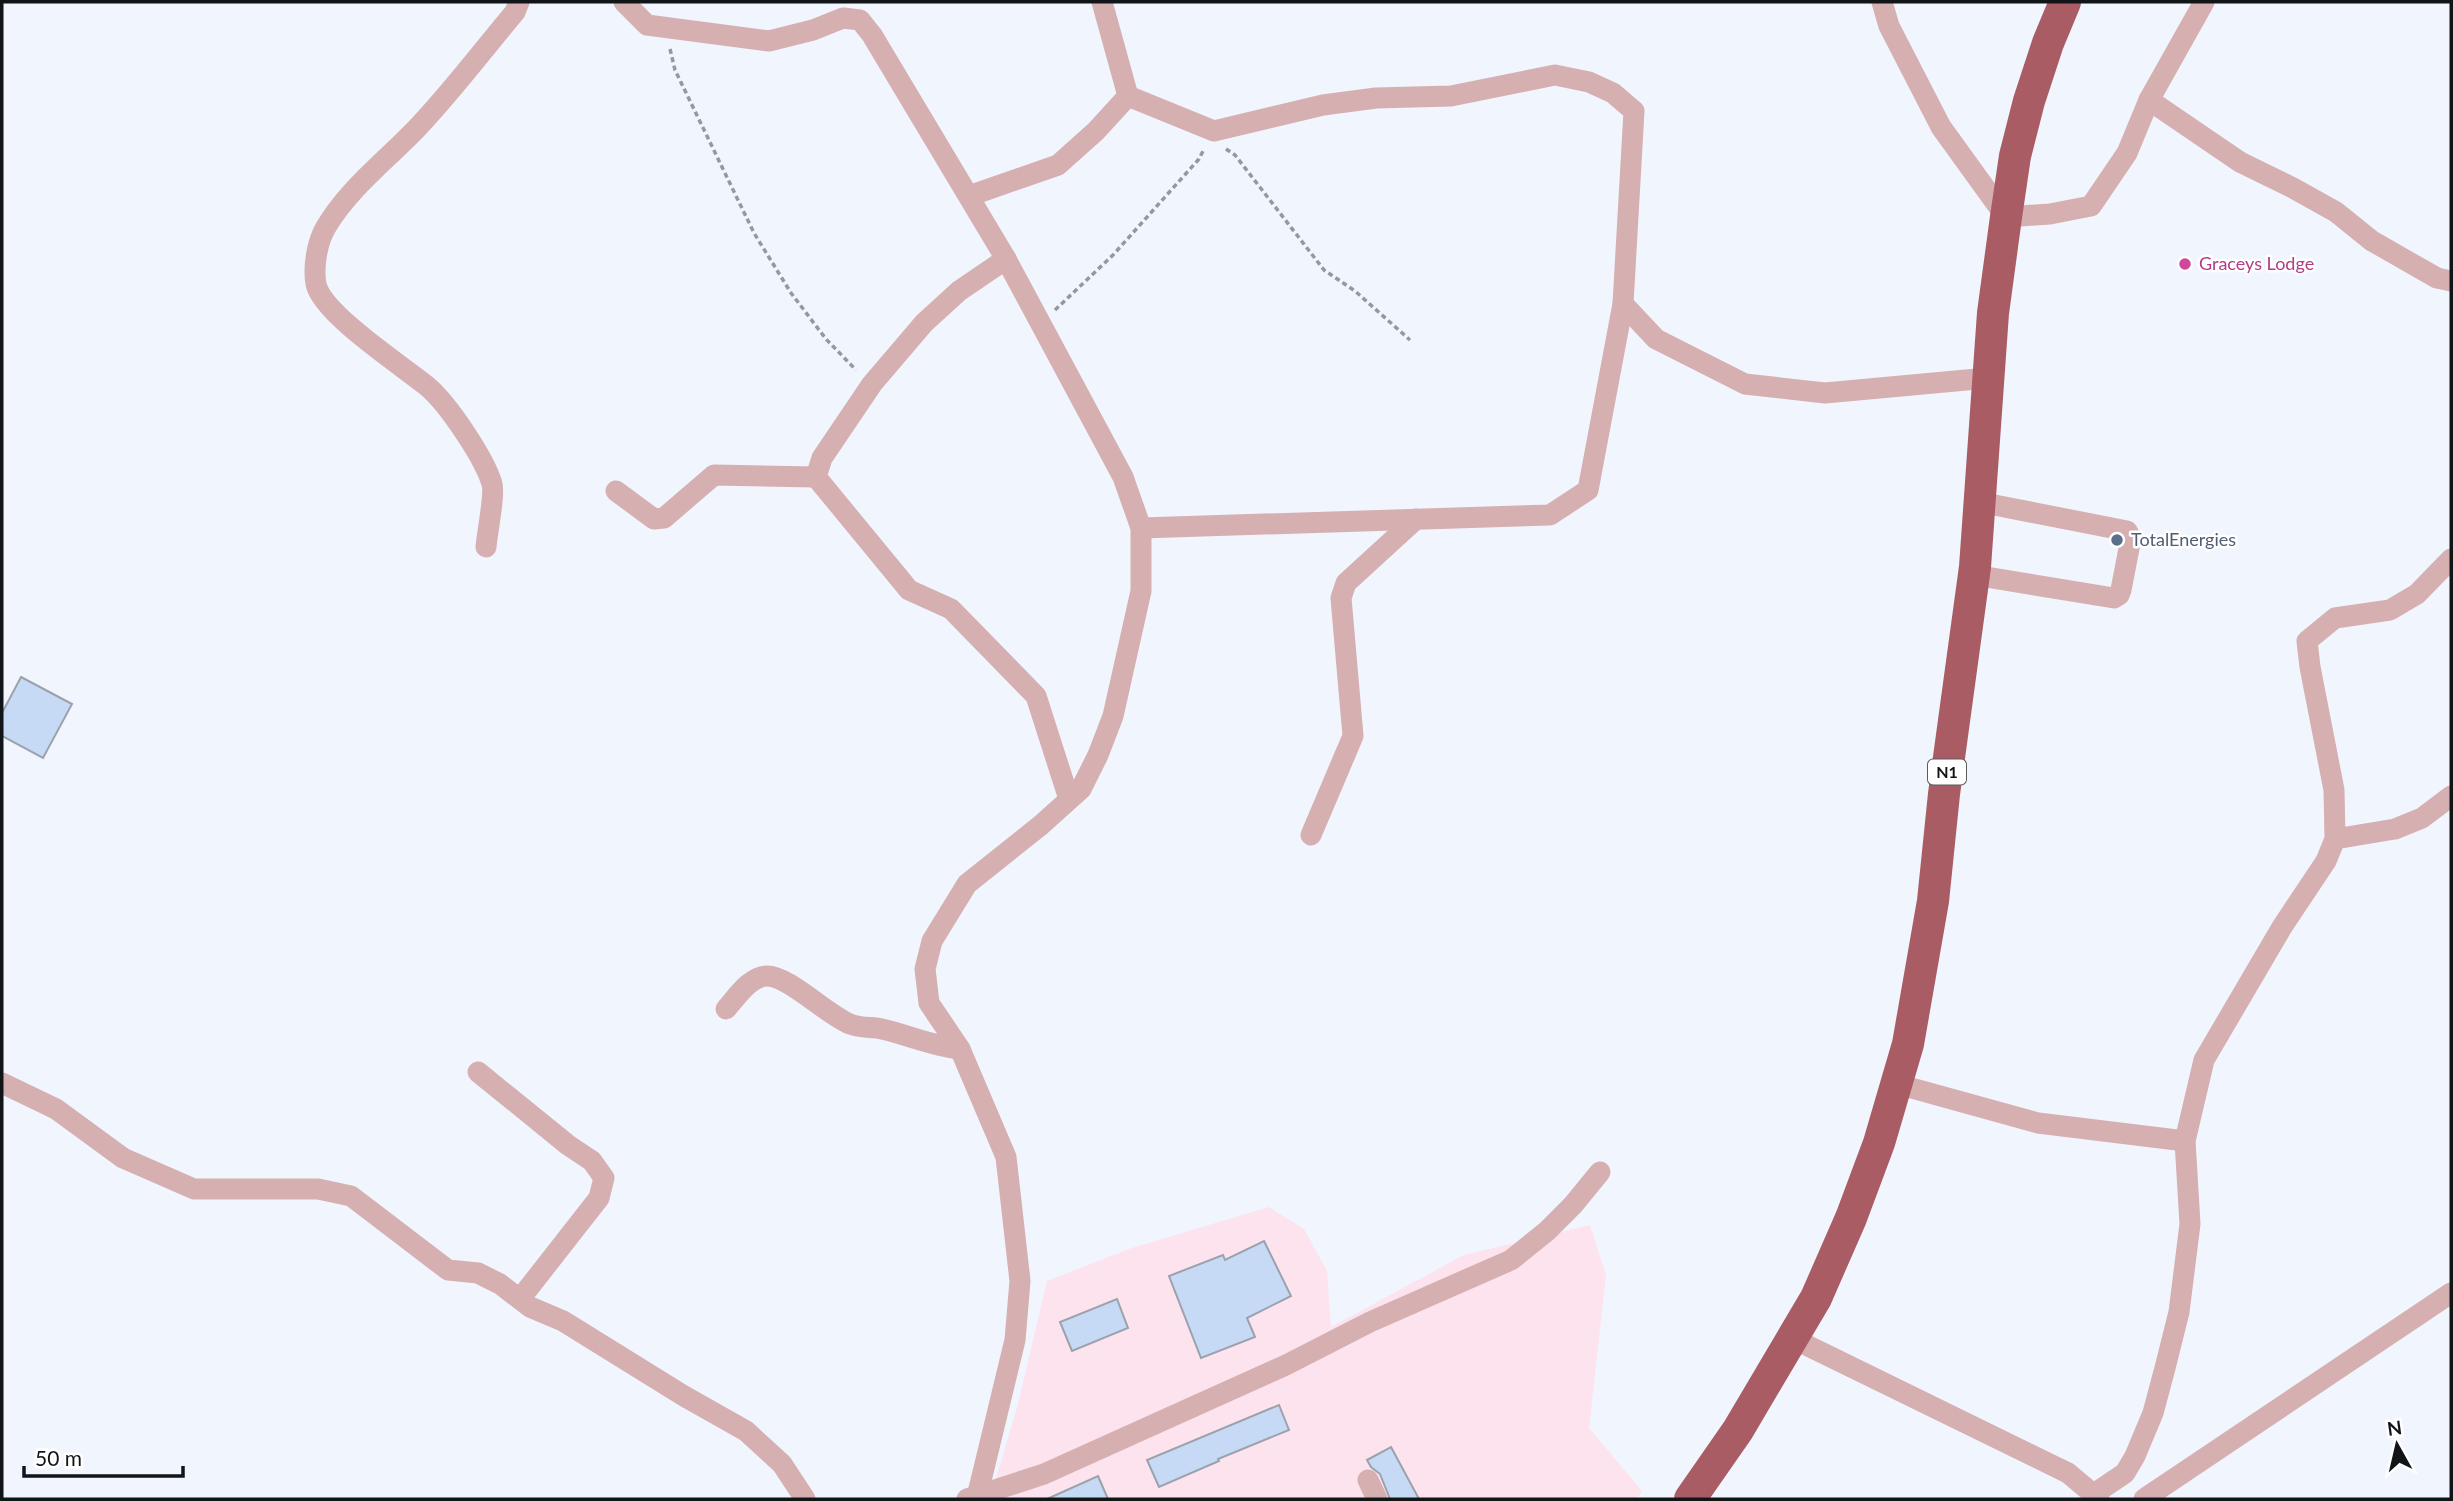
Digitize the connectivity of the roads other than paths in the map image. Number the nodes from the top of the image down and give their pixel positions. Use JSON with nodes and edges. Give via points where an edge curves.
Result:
{"nodes":[{"id":1,"x":519,"y":2,"type":"edge"},
{"id":2,"x":624,"y":2,"type":"edge"},
{"id":3,"x":1102,"y":2,"type":"edge"},
{"id":4,"x":1882,"y":2,"type":"edge"},
{"id":5,"x":2065,"y":2,"type":"edge"},
{"id":6,"x":2204,"y":2,"type":"edge"},
{"id":7,"x":1128,"y":96,"type":"junction"},
{"id":8,"x":2148,"y":100,"type":"junction"},
{"id":9,"x":969,"y":196,"type":"junction"},
{"id":10,"x":2006,"y":217,"type":"junction"},
{"id":11,"x":1006,"y":259,"type":"junction"},
{"id":12,"x":2451,"y":281,"type":"edge"},
{"id":13,"x":1623,"y":304,"type":"junction"},
{"id":14,"x":1988,"y":378,"type":"junction"},
{"id":15,"x":816,"y":477,"type":"junction"},
{"id":16,"x":616,"y":491,"type":"dead end"},
{"id":17,"x":1979,"y":502,"type":"junction"},
{"id":18,"x":1416,"y":519,"type":"junction"},
{"id":19,"x":1141,"y":528,"type":"junction"},
{"id":20,"x":486,"y":547,"type":"dead end"},
{"id":21,"x":2451,"y":559,"type":"edge"},
{"id":22,"x":1973,"y":575,"type":"junction"},
{"id":23,"x":2451,"y":796,"type":"edge"},
{"id":24,"x":1069,"y":799,"type":"junction"},
{"id":25,"x":1311,"y":835,"type":"dead end"},
{"id":26,"x":2334,"y":839,"type":"junction"},
{"id":27,"x":726,"y":1009,"type":"dead end"},
{"id":28,"x":960,"y":1049,"type":"junction"},
{"id":29,"x":478,"y":1072,"type":"dead end"},
{"id":30,"x":2,"y":1083,"type":"edge"},
{"id":31,"x":1896,"y":1084,"type":"junction"},
{"id":32,"x":2185,"y":1141,"type":"junction"},
{"id":33,"x":1600,"y":1172,"type":"dead end"},
{"id":34,"x":2451,"y":1293,"type":"edge"},
{"id":35,"x":520,"y":1299,"type":"junction"},
{"id":36,"x":1792,"y":1338,"type":"junction"},
{"id":37,"x":2096,"y":1497,"type":"edge"},
{"id":38,"x":972,"y":1498,"type":"edge"},
{"id":39,"x":805,"y":1499,"type":"edge"},
{"id":40,"x":1690,"y":1499,"type":"edge"},
{"id":41,"x":2144,"y":1499,"type":"edge"}],
"edges":[{"from":1,"to":20,"type":"street","via":[[420,125],[343,202],[324,230],[316,260],[316,286],[332,310],[429,388],[470,440],[493,486]]},
{"from":2,"to":9,"type":"street","via":[[647,25],[769,41],[843,19],[860,20]]},
{"from":3,"to":7,"type":"street"},
{"from":4,"to":10,"type":"street","via":[[1889,26],[1941,127]]},
{"from":5,"to":10,"type":"highway","number":"N1","via":[[2029,101]]},
{"from":6,"to":8,"type":"street"},
{"from":7,"to":9,"type":"street","via":[[1058,165]]},
{"from":7,"to":13,"type":"street","via":[[1212,134],[1323,105],[1451,96],[1555,75],[1589,82],[1613,93],[1634,111]]},
{"from":8,"to":10,"type":"street","via":[[2127,153],[2091,206]]},
{"from":8,"to":12,"type":"street","via":[[2240,162],[2336,212],[2372,241],[2437,278]]},
{"from":9,"to":11,"type":"street"},
{"from":10,"to":14,"type":"highway","number":"N1"},
{"from":11,"to":15,"type":"street","via":[[959,291],[924,323],[871,385],[822,458]]},
{"from":11,"to":19,"type":"street","via":[[1122,478]]},
{"from":13,"to":14,"type":"street","via":[[1656,339],[1745,384],[1825,393]]},
{"from":13,"to":18,"type":"street","via":[[1588,490],[1550,515]]},
{"from":14,"to":17,"type":"highway","number":"N1"},
{"from":15,"to":16,"type":"street","via":[[714,475],[664,519],[654,519]]},
{"from":15,"to":24,"type":"street","via":[[909,590],[951,609],[1036,696]]},
{"from":17,"to":22,"type":"highway","number":"N1"},
{"from":17,"to":22,"type":"street","via":[[2127,531],[2131,538],[2121,590],[2114,598]]},
{"from":18,"to":19,"type":"street"},
{"from":18,"to":25,"type":"street","via":[[1346,583],[1341,598],[1353,736]]},
{"from":19,"to":24,"type":"street","via":[[1141,591],[1113,716],[1081,789]]},
{"from":21,"to":26,"type":"street","via":[[2417,594],[2389,610],[2335,618],[2308,641],[2334,790]]},
{"from":22,"to":31,"type":"highway","number":"N1","via":[[1934,901],[1908,1044]]},
{"from":23,"to":26,"type":"street","via":[[2422,818],[2395,829]]},
{"from":24,"to":28,"type":"street","via":[[967,884],[932,941],[925,969],[929,1003]]},
{"from":26,"to":32,"type":"street","via":[[2326,861],[2204,1060]]},
{"from":27,"to":28,"type":"street","via":[[752,981],[770,976],[850,1024]]},
{"from":28,"to":38,"type":"street","via":[[1006,1157],[1020,1281],[1015,1339]]},
{"from":29,"to":35,"type":"street","via":[[592,1161],[604,1178],[599,1198]]},
{"from":30,"to":35,"type":"street","via":[[56,1109],[123,1158],[194,1189],[318,1189],[351,1196],[448,1270],[478,1273]]},
{"from":31,"to":32,"type":"street","via":[[2038,1123]]},
{"from":31,"to":36,"type":"highway","number":"N1","via":[[1851,1218]]},
{"from":32,"to":37,"type":"street","via":[[2190,1224],[2179,1311],[2165,1368],[2135,1456],[2125,1473]]},
{"from":33,"to":38,"type":"street","via":[[1547,1231],[1510,1260],[1044,1474]]},
{"from":34,"to":41,"type":"street"},
{"from":35,"to":39,"type":"street","via":[[746,1431],[782,1464]]},
{"from":36,"to":37,"type":"street","via":[[2068,1473]]},
{"from":36,"to":40,"type":"highway","number":"N1","via":[[1738,1430]]}]}
